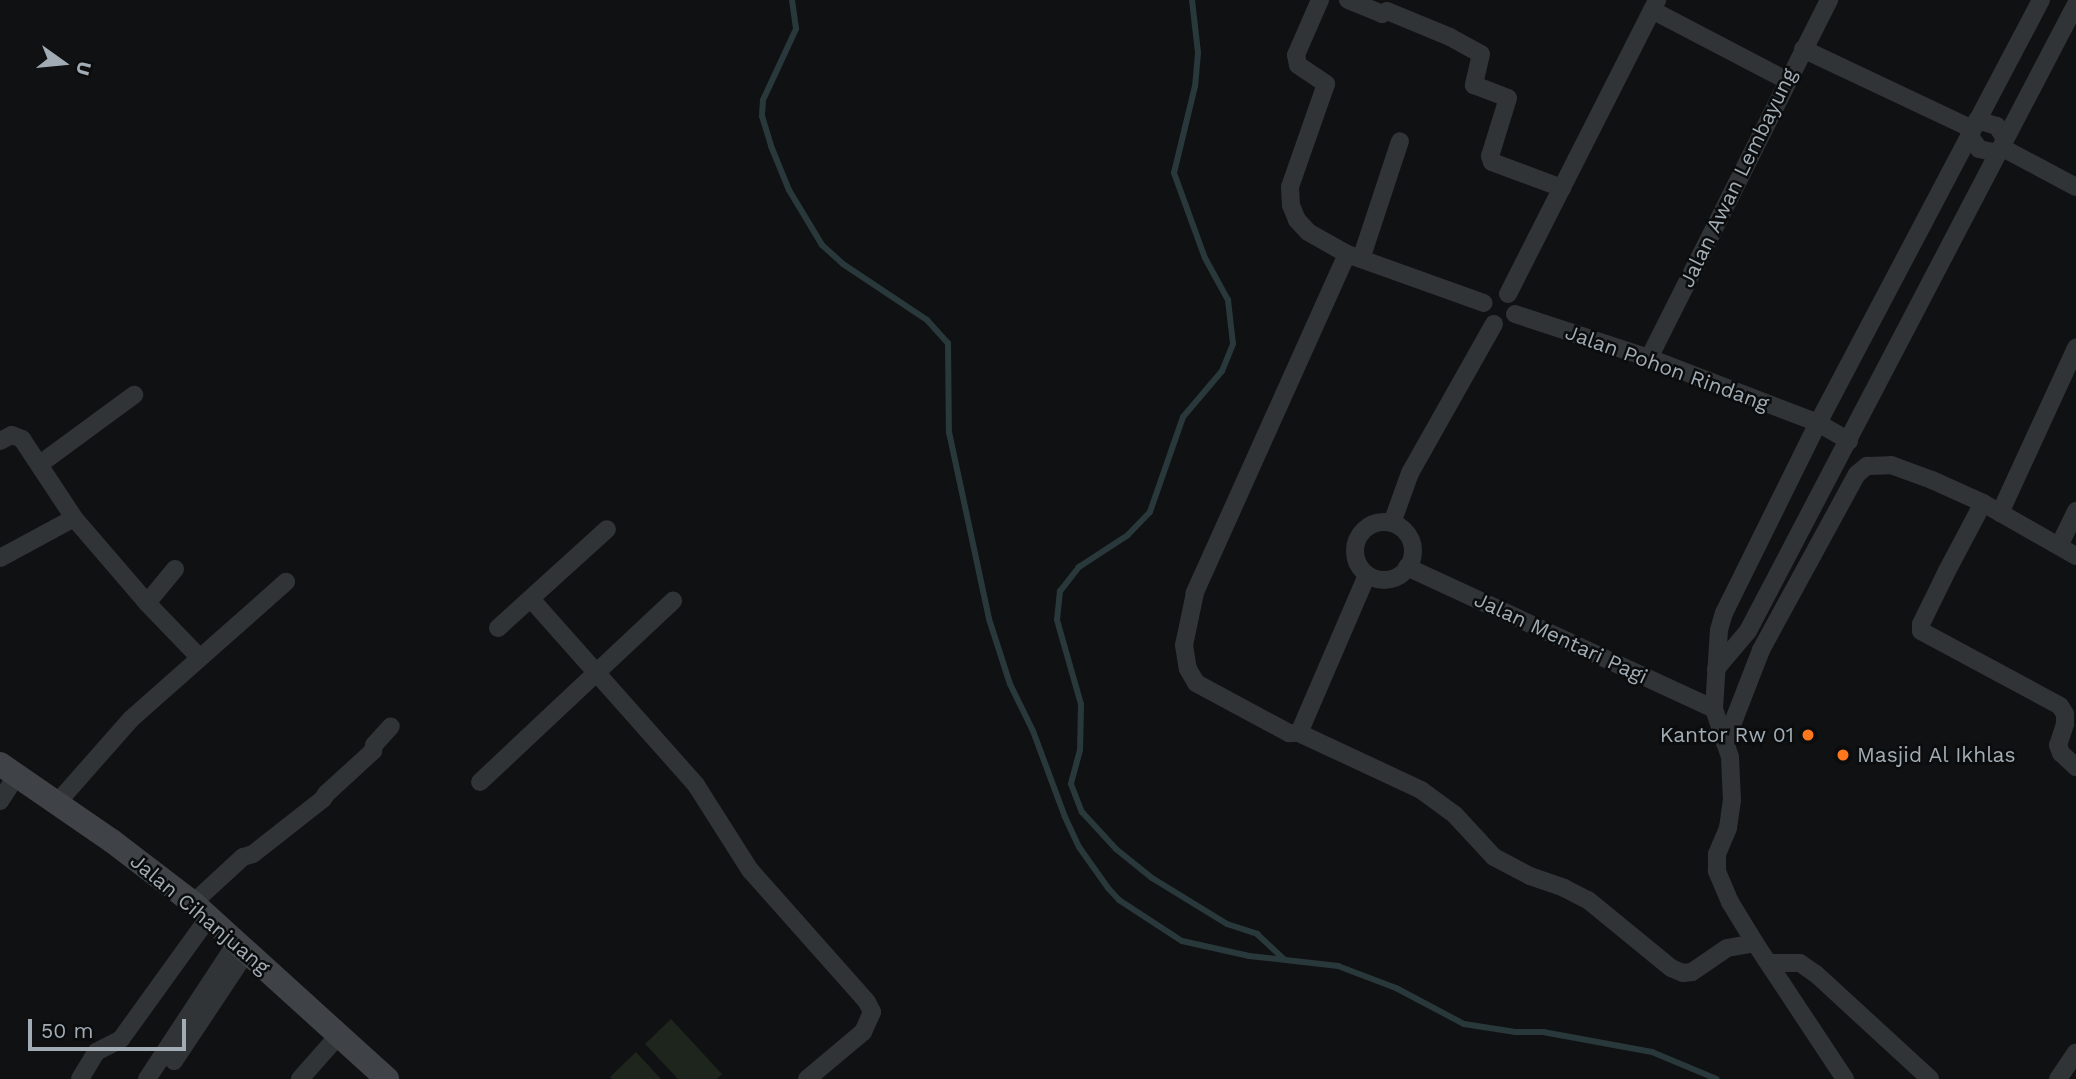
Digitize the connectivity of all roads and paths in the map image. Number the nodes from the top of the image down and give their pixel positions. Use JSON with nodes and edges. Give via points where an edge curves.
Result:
{"nodes":[{"id":1,"x":1320,"y":0,"type":"edge"},
{"id":2,"x":1829,"y":0,"type":"edge"},
{"id":3,"x":2041,"y":0,"type":"edge"},
{"id":4,"x":1352,"y":1,"type":"edge"},
{"id":5,"x":2076,"y":4,"type":"edge"},
{"id":6,"x":1654,"y":5,"type":"edge"},
{"id":7,"x":1803,"y":49,"type":"junction"},
{"id":8,"x":1786,"y":80,"type":"junction"},
{"id":9,"x":1972,"y":128,"type":"junction"},
{"id":10,"x":1400,"y":141,"type":"dead end"},
{"id":11,"x":2001,"y":146,"type":"junction"},
{"id":12,"x":2076,"y":187,"type":"edge"},
{"id":13,"x":1562,"y":188,"type":"junction"},
{"id":14,"x":1354,"y":257,"type":"junction"},
{"id":15,"x":1508,"y":294,"type":"junction"},
{"id":16,"x":1484,"y":303,"type":"junction"},
{"id":17,"x":1515,"y":314,"type":"junction"},
{"id":18,"x":1494,"y":324,"type":"junction"},
{"id":19,"x":2076,"y":348,"type":"edge"},
{"id":20,"x":1649,"y":358,"type":"junction"},
{"id":21,"x":134,"y":395,"type":"dead end"},
{"id":22,"x":1818,"y":423,"type":"junction"},
{"id":23,"x":0,"y":441,"type":"edge"},
{"id":24,"x":1849,"y":441,"type":"junction"},
{"id":25,"x":40,"y":464,"type":"junction"},
{"id":26,"x":1983,"y":503,"type":"junction"},
{"id":27,"x":2076,"y":511,"type":"edge"},
{"id":28,"x":2000,"y":513,"type":"junction"},
{"id":29,"x":74,"y":518,"type":"junction"},
{"id":30,"x":1392,"y":523,"type":"junction"},
{"id":31,"x":607,"y":529,"type":"dead end"},
{"id":32,"x":2060,"y":544,"type":"junction"},
{"id":33,"x":2076,"y":556,"type":"edge"},
{"id":34,"x":0,"y":558,"type":"edge"},
{"id":35,"x":1407,"y":567,"type":"junction"},
{"id":36,"x":175,"y":569,"type":"dead end"},
{"id":37,"x":1367,"y":575,"type":"junction"},
{"id":38,"x":286,"y":582,"type":"dead end"},
{"id":39,"x":531,"y":599,"type":"junction"},
{"id":40,"x":673,"y":601,"type":"dead end"},
{"id":41,"x":147,"y":603,"type":"junction"},
{"id":42,"x":498,"y":628,"type":"dead end"},
{"id":43,"x":198,"y":656,"type":"junction"},
{"id":44,"x":1716,"y":670,"type":"junction"},
{"id":45,"x":596,"y":672,"type":"junction"},
{"id":46,"x":1714,"y":709,"type":"junction"},
{"id":47,"x":391,"y":726,"type":"dead end"},
{"id":48,"x":1299,"y":733,"type":"junction"},
{"id":49,"x":1725,"y":743,"type":"junction"},
{"id":50,"x":2076,"y":767,"type":"edge"},
{"id":51,"x":8,"y":769,"type":"edge"},
{"id":52,"x":480,"y":782,"type":"dead end"},
{"id":53,"x":0,"y":801,"type":"edge"},
{"id":54,"x":57,"y":803,"type":"junction"},
{"id":55,"x":201,"y":910,"type":"junction"},
{"id":56,"x":1755,"y":943,"type":"junction"},
{"id":57,"x":242,"y":947,"type":"junction"},
{"id":58,"x":1769,"y":963,"type":"junction"},
{"id":59,"x":338,"y":1036,"type":"junction"},
{"id":60,"x":2076,"y":1052,"type":"edge"},
{"id":61,"x":174,"y":1061,"type":"dead end"},
{"id":62,"x":384,"y":1078,"type":"edge"},
{"id":63,"x":80,"y":1079,"type":"edge"},
{"id":64,"x":147,"y":1079,"type":"edge"},
{"id":65,"x":300,"y":1079,"type":"edge"},
{"id":66,"x":807,"y":1079,"type":"edge"},
{"id":67,"x":1845,"y":1079,"type":"edge"},
{"id":68,"x":1930,"y":1079,"type":"edge"},
{"id":69,"x":2058,"y":1079,"type":"edge"}],
"edges":[{"from":1,"to":14,"type":"street","via":[[1296,59],[1326,84],[1294,170],[1291,205],[1308,232]]},
{"from":2,"to":7,"type":"street","name":"Jalan Awan Lembayung"},
{"from":3,"to":9,"type":"street"},
{"from":4,"to":13,"type":"street","via":[[1382,15],[1387,11],[1481,54],[1474,85],[1508,98],[1492,162]]},
{"from":5,"to":11,"type":"street"},
{"from":6,"to":8,"type":"street"},
{"from":6,"to":13,"type":"street"},
{"from":7,"to":8,"type":"street","name":"Jalan Awan Lembayung"},
{"from":7,"to":9,"type":"street"},
{"from":8,"to":20,"type":"street","name":"Jalan Awan Lembayung"},
{"from":9,"to":11,"type":"street","via":[[1979,149]]},
{"from":9,"to":11,"type":"street","via":[[1997,126]]},
{"from":9,"to":22,"type":"street"},
{"from":10,"to":14,"type":"street"},
{"from":11,"to":12,"type":"street"},
{"from":11,"to":24,"type":"street"},
{"from":13,"to":15,"type":"street"},
{"from":14,"to":16,"type":"street"},
{"from":14,"to":48,"type":"street","via":[[1195,593],[1184,645],[1196,684],[1289,733]]},
{"from":15,"to":16,"type":"street","via":[[1494,292]]},
{"from":15,"to":17,"type":"street","via":[[1515,303]]},
{"from":16,"to":18,"type":"street","via":[[1483,311]]},
{"from":17,"to":18,"type":"street","via":[[1510,321]]},
{"from":17,"to":20,"type":"street","name":"Jalan Pohon Rindang"},
{"from":18,"to":30,"type":"street","via":[[1410,473]]},
{"from":19,"to":28,"type":"street"},
{"from":20,"to":22,"type":"street","name":"Jalan Pohon Rindang"},
{"from":21,"to":25,"type":"street"},
{"from":22,"to":24,"type":"street","name":"Jalan Pohon Rindang"},
{"from":22,"to":44,"type":"street","via":[[1724,612]]},
{"from":23,"to":25,"type":"street","via":[[12,435],[22,439]]},
{"from":24,"to":44,"type":"street","via":[[1748,631]]},
{"from":25,"to":29,"type":"street"},
{"from":26,"to":28,"type":"street"},
{"from":26,"to":49,"type":"street","via":[[1891,464],[1867,466],[1857,474],[1760,650]]},
{"from":26,"to":50,"type":"street","via":[[1921,631],[2060,706],[2065,724],[2058,745]]},
{"from":27,"to":32,"type":"street"},
{"from":28,"to":32,"type":"street"},
{"from":29,"to":34,"type":"street"},
{"from":29,"to":41,"type":"street"},
{"from":30,"to":35,"type":"street","via":[[1411,541]]},
{"from":30,"to":37,"type":"street","via":[[1367,528],[1357,542],[1357,561]]},
{"from":31,"to":39,"type":"street"},
{"from":32,"to":33,"type":"street"},
{"from":35,"to":37,"type":"street","via":[[1384,580]]},
{"from":35,"to":46,"type":"street","name":"Jalan Mentari Pagi"},
{"from":36,"to":41,"type":"street"},
{"from":37,"to":48,"type":"street"},
{"from":38,"to":43,"type":"street"},
{"from":39,"to":42,"type":"street"},
{"from":39,"to":45,"type":"street"},
{"from":40,"to":45,"type":"street"},
{"from":41,"to":43,"type":"street"},
{"from":43,"to":54,"type":"street","via":[[131,719]]},
{"from":44,"to":46,"type":"street"},
{"from":45,"to":52,"type":"street"},
{"from":45,"to":66,"type":"street","via":[[696,785],[750,870],[867,1002],[872,1012],[863,1032]]},
{"from":46,"to":49,"type":"street"},
{"from":47,"to":55,"type":"street","via":[[373,751],[323,800],[243,857]]},
{"from":48,"to":56,"type":"street","via":[[1421,790],[1455,815],[1494,858],[1588,900],[1671,968],[1692,972],[1727,948]]},
{"from":49,"to":56,"type":"street","via":[[1732,801],[1728,828],[1717,854],[1717,871]]},
{"from":51,"to":53,"type":"street"},
{"from":51,"to":54,"type":"main road","name":"Jalan Cihanjuang"},
{"from":54,"to":55,"type":"main road","name":"Jalan Cihanjuang"},
{"from":55,"to":57,"type":"main road","name":"Jalan Cihanjuang"},
{"from":55,"to":63,"type":"street","via":[[121,1039],[96,1052]]},
{"from":56,"to":58,"type":"street"},
{"from":57,"to":59,"type":"main road","name":"Jalan Cihanjuang"},
{"from":57,"to":61,"type":"street"},
{"from":57,"to":64,"type":"street"},
{"from":58,"to":67,"type":"street"},
{"from":58,"to":68,"type":"street","via":[[1800,963],[1816,974]]},
{"from":59,"to":62,"type":"main road","name":"Jalan Cihanjuang"},
{"from":59,"to":65,"type":"street"},
{"from":60,"to":69,"type":"street"}]}
